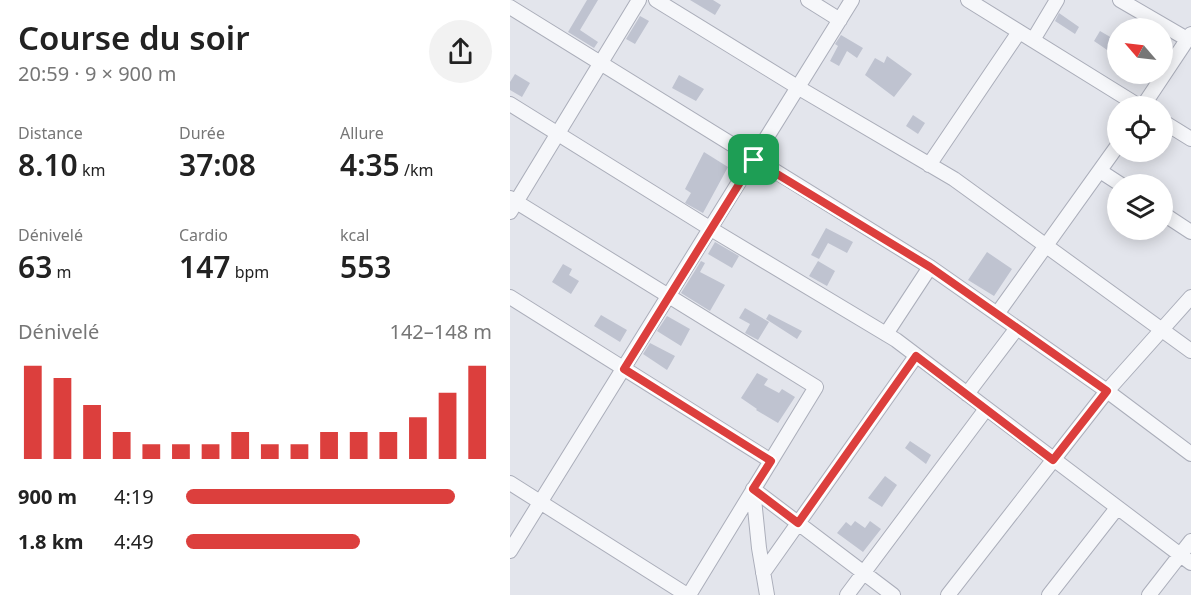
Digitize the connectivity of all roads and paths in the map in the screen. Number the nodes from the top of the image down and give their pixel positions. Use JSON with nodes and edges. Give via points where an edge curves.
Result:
{"nodes":[{"id":1,"x":639,"y":0,"type":"edge"},
{"id":2,"x":656,"y":0,"type":"edge"},
{"id":3,"x":808,"y":0,"type":"edge"},
{"id":4,"x":852,"y":0,"type":"edge"},
{"id":5,"x":968,"y":0,"type":"edge"},
{"id":6,"x":1057,"y":0,"type":"edge"},
{"id":7,"x":1120,"y":0,"type":"edge"},
{"id":8,"x":510,"y":7,"type":"edge"},
{"id":9,"x":840,"y":20,"type":"junction"},
{"id":10,"x":1019,"y":32,"type":"junction"},
{"id":11,"x":1189,"y":37,"type":"edge"},
{"id":12,"x":1033,"y":40,"type":"junction"},
{"id":13,"x":600,"y":63,"type":"junction"},
{"id":14,"x":799,"y":88,"type":"junction"},
{"id":15,"x":1125,"y":96,"type":"edge"},
{"id":16,"x":1148,"y":96,"type":"edge"},
{"id":17,"x":510,"y":104,"type":"edge"},
{"id":18,"x":1173,"y":128,"type":"edge"},
{"id":19,"x":557,"y":134,"type":"junction"},
{"id":20,"x":1191,"y":139,"type":"edge"},
{"id":21,"x":754,"y":160,"type":"junction"},
{"id":22,"x":1107,"y":161,"type":"edge"},
{"id":23,"x":930,"y":165,"type":"junction"},
{"id":24,"x":1100,"y":171,"type":"junction"},
{"id":25,"x":1107,"y":176,"type":"edge"},
{"id":26,"x":512,"y":204,"type":"edge"},
{"id":27,"x":1173,"y":220,"type":"edge"},
{"id":28,"x":711,"y":229,"type":"junction"},
{"id":29,"x":1191,"y":232,"type":"edge"},
{"id":30,"x":1046,"y":245,"type":"junction"},
{"id":31,"x":930,"y":267,"type":"junction"},
{"id":32,"x":510,"y":297,"type":"edge"},
{"id":33,"x":669,"y":297,"type":"junction"},
{"id":34,"x":1191,"y":297,"type":"edge"},
{"id":35,"x":997,"y":314,"type":"junction"},
{"id":36,"x":1017,"y":328,"type":"junction"},
{"id":37,"x":1162,"y":330,"type":"junction"},
{"id":38,"x":885,"y":334,"type":"junction"},
{"id":39,"x":1191,"y":351,"type":"edge"},
{"id":40,"x":916,"y":356,"type":"junction"},
{"id":41,"x":624,"y":369,"type":"junction"},
{"id":42,"x":1107,"y":391,"type":"junction"},
{"id":43,"x":967,"y":394,"type":"junction"},
{"id":44,"x":986,"y":409,"type":"junction"},
{"id":45,"x":1191,"y":454,"type":"edge"},
{"id":46,"x":1053,"y":460,"type":"junction"},
{"id":47,"x":771,"y":461,"type":"junction"},
{"id":48,"x":510,"y":483,"type":"edge"},
{"id":49,"x":753,"y":489,"type":"junction"},
{"id":50,"x":540,"y":502,"type":"junction"},
{"id":51,"x":1117,"y":508,"type":"junction"},
{"id":52,"x":798,"y":523,"type":"junction"},
{"id":53,"x":1191,"y":541,"type":"edge"},
{"id":54,"x":510,"y":551,"type":"edge"},
{"id":55,"x":1186,"y":559,"type":"edge"},
{"id":56,"x":763,"y":573,"type":"junction"},
{"id":57,"x":864,"y":573,"type":"junction"},
{"id":58,"x":688,"y":595,"type":"edge"},
{"id":59,"x":767,"y":595,"type":"edge"},
{"id":60,"x":847,"y":595,"type":"edge"},
{"id":61,"x":893,"y":595,"type":"edge"},
{"id":62,"x":948,"y":595,"type":"edge"},
{"id":63,"x":1049,"y":595,"type":"edge"},
{"id":64,"x":1149,"y":595,"type":"edge"}],
"edges":[{"from":1,"to":13,"type":"street"},
{"from":2,"to":14,"type":"street"},
{"from":3,"to":9,"type":"street"},
{"from":4,"to":9,"type":"street"},
{"from":5,"to":10,"type":"street"},
{"from":6,"to":12,"type":"street"},
{"from":7,"to":11,"type":"street"},
{"from":8,"to":13,"type":"street"},
{"from":9,"to":14,"type":"street"},
{"from":10,"to":12,"type":"street"},
{"from":10,"to":23,"type":"street"},
{"from":11,"to":16,"type":"street"},
{"from":12,"to":15,"type":"street"},
{"from":13,"to":19,"type":"street"},
{"from":13,"to":21,"type":"street"},
{"from":14,"to":21,"type":"street"},
{"from":14,"to":23,"type":"street"},
{"from":17,"to":19,"type":"street"},
{"from":18,"to":20,"type":"street"},
{"from":19,"to":26,"type":"street"},
{"from":19,"to":28,"type":"street"},
{"from":21,"to":28,"type":"street"},
{"from":21,"to":31,"type":"street"},
{"from":22,"to":24,"type":"street"},
{"from":23,"to":30,"type":"street"},
{"from":24,"to":25,"type":"street"},
{"from":24,"to":30,"type":"street"},
{"from":26,"to":33,"type":"street"},
{"from":27,"to":29,"type":"street"},
{"from":28,"to":33,"type":"street"},
{"from":28,"to":38,"type":"street"},
{"from":30,"to":35,"type":"street"},
{"from":30,"to":37,"type":"street"},
{"from":31,"to":35,"type":"street"},
{"from":31,"to":38,"type":"street"},
{"from":32,"to":41,"type":"street"},
{"from":33,"to":41,"type":"street"},
{"from":33,"to":47,"type":"street","via":[[816,387]]},
{"from":34,"to":37,"type":"street"},
{"from":35,"to":36,"type":"street"},
{"from":36,"to":42,"type":"street"},
{"from":36,"to":43,"type":"street"},
{"from":37,"to":39,"type":"street"},
{"from":37,"to":42,"type":"street"},
{"from":38,"to":40,"type":"street"},
{"from":40,"to":43,"type":"street"},
{"from":40,"to":52,"type":"street"},
{"from":41,"to":47,"type":"street"},
{"from":41,"to":50,"type":"street"},
{"from":42,"to":45,"type":"street"},
{"from":42,"to":46,"type":"street"},
{"from":43,"to":44,"type":"street"},
{"from":44,"to":46,"type":"street"},
{"from":44,"to":57,"type":"street"},
{"from":46,"to":51,"type":"street"},
{"from":46,"to":62,"type":"street"},
{"from":47,"to":49,"type":"street"},
{"from":48,"to":50,"type":"street"},
{"from":49,"to":52,"type":"street"},
{"from":49,"to":56,"type":"street"},
{"from":49,"to":58,"type":"street"},
{"from":50,"to":54,"type":"street"},
{"from":50,"to":58,"type":"street"},
{"from":51,"to":55,"type":"street"},
{"from":51,"to":63,"type":"street"},
{"from":52,"to":56,"type":"street"},
{"from":52,"to":57,"type":"street"},
{"from":53,"to":55,"type":"street"},
{"from":55,"to":64,"type":"street"},
{"from":56,"to":59,"type":"street"},
{"from":57,"to":60,"type":"street"},
{"from":57,"to":61,"type":"street"}]}
